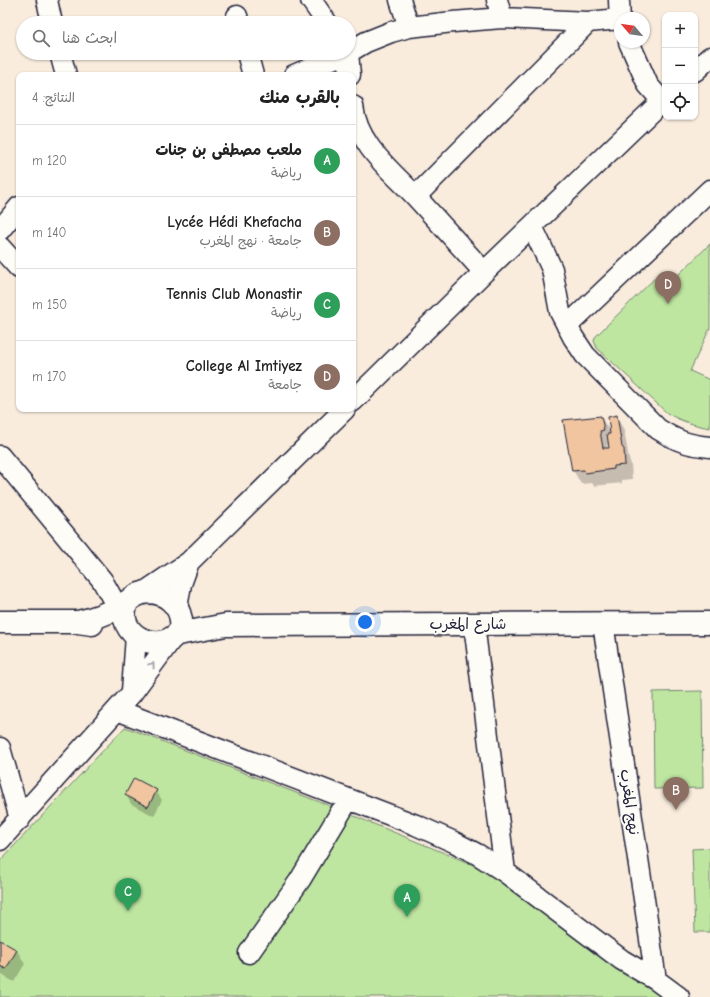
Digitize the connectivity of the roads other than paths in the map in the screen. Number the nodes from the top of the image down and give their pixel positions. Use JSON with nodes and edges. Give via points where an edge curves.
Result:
{"nodes":[{"id":1,"x":47,"y":0,"type":"edge"},
{"id":2,"x":311,"y":0,"type":"edge"},
{"id":3,"x":400,"y":0,"type":"edge"},
{"id":4,"x":500,"y":9,"type":"edge"},
{"id":5,"x":614,"y":15,"type":"edge"},
{"id":6,"x":50,"y":16,"type":"edge"},
{"id":7,"x":323,"y":16,"type":"edge"},
{"id":8,"x":588,"y":22,"type":"junction"},
{"id":9,"x":409,"y":27,"type":"junction"},
{"id":10,"x":356,"y":48,"type":"edge"},
{"id":11,"x":632,"y":48,"type":"edge"},
{"id":12,"x":710,"y":57,"type":"edge"},
{"id":13,"x":62,"y":60,"type":"edge"},
{"id":14,"x":249,"y":60,"type":"edge"},
{"id":15,"x":331,"y":60,"type":"edge"},
{"id":16,"x":349,"y":60,"type":"edge"},
{"id":17,"x":698,"y":68,"type":"edge"},
{"id":18,"x":65,"y":72,"type":"edge"},
{"id":19,"x":252,"y":72,"type":"edge"},
{"id":20,"x":301,"y":72,"type":"edge"},
{"id":21,"x":350,"y":72,"type":"edge"},
{"id":22,"x":662,"y":99,"type":"edge"},
{"id":23,"x":662,"y":101,"type":"edge"},
{"id":24,"x":356,"y":118,"type":"edge"},
{"id":25,"x":710,"y":190,"type":"edge"},
{"id":26,"x":416,"y":196,"type":"junction"},
{"id":27,"x":16,"y":211,"type":"edge"},
{"id":28,"x":532,"y":226,"type":"junction"},
{"id":29,"x":0,"y":230,"type":"edge"},
{"id":30,"x":0,"y":247,"type":"edge"},
{"id":31,"x":16,"y":265,"type":"edge"},
{"id":32,"x":484,"y":272,"type":"junction"},
{"id":33,"x":567,"y":326,"type":"junction"},
{"id":34,"x":356,"y":398,"type":"edge"},
{"id":35,"x":342,"y":412,"type":"edge"},
{"id":36,"x":710,"y":446,"type":"edge"},
{"id":37,"x":0,"y":456,"type":"edge"},
{"id":38,"x":6,"y":476,"type":"edge"},
{"id":39,"x":189,"y":562,"type":"junction"},
{"id":40,"x":102,"y":580,"type":"junction"},
{"id":41,"x":178,"y":609,"type":"junction"},
{"id":42,"x":132,"y":613,"type":"junction"},
{"id":43,"x":0,"y":622,"type":"edge"},
{"id":44,"x":604,"y":623,"type":"junction"},
{"id":45,"x":710,"y":623,"type":"edge"},
{"id":46,"x":226,"y":624,"type":"junction"},
{"id":47,"x":474,"y":624,"type":"junction"},
{"id":48,"x":175,"y":636,"type":"junction"},
{"id":49,"x":132,"y":693,"type":"junction"},
{"id":50,"x":117,"y":710,"type":"junction"},
{"id":51,"x":0,"y":748,"type":"edge"},
{"id":52,"x":348,"y":800,"type":"junction"},
{"id":53,"x":20,"y":819,"type":"junction"},
{"id":54,"x":0,"y":840,"type":"edge"},
{"id":55,"x":505,"y":872,"type":"junction"},
{"id":56,"x":249,"y":954,"type":"dead end"},
{"id":57,"x":656,"y":980,"type":"junction"},
{"id":58,"x":679,"y":997,"type":"edge"}],
"edges":[{"from":1,"to":6,"type":"street"},
{"from":2,"to":7,"type":"street"},
{"from":3,"to":9,"type":"street"},
{"from":4,"to":8,"type":"street"},
{"from":4,"to":9,"type":"street","via":[[477,19]]},
{"from":5,"to":8,"type":"street"},
{"from":8,"to":26,"type":"street"},
{"from":9,"to":10,"type":"street","via":[[391,32]]},
{"from":11,"to":22,"type":"street","via":[[648,85]]},
{"from":12,"to":17,"type":"street"},
{"from":13,"to":18,"type":"street"},
{"from":14,"to":19,"type":"street"},
{"from":15,"to":20,"type":"street"},
{"from":16,"to":21,"type":"street"},
{"from":23,"to":28,"type":"street"},
{"from":24,"to":26,"type":"street","via":[[359,131],[371,149]]},
{"from":25,"to":33,"type":"street"},
{"from":26,"to":32,"type":"street"},
{"from":27,"to":29,"type":"street"},
{"from":28,"to":32,"type":"street"},
{"from":28,"to":33,"type":"street","via":[[552,270],[560,312]]},
{"from":30,"to":31,"type":"street"},
{"from":32,"to":34,"type":"street"},
{"from":33,"to":36,"type":"street","via":[[585,355],[658,429],[687,444]]},
{"from":35,"to":39,"type":"street"},
{"from":37,"to":38,"type":"street"},
{"from":38,"to":40,"type":"street"},
{"from":39,"to":41,"type":"street","via":[[181,584]]},
{"from":39,"to":42,"type":"street"},
{"from":40,"to":42,"type":"street"},
{"from":40,"to":42,"type":"street","via":[[127,591]]},
{"from":41,"to":42,"type":"main road","name":"شارع المغرب","via":[[171,600],[151,592]]},
{"from":41,"to":46,"type":"main road","name":"شارع المغرب"},
{"from":41,"to":48,"type":"main road","via":[[182,624]]},
{"from":42,"to":43,"type":"main road","name":"شارع المغرب","via":[[105,614],[78,622]]},
{"from":42,"to":48,"type":"main road","name":"شارع المغرب","via":[[144,641],[164,642]]},
{"from":42,"to":49,"type":"street"},
{"from":44,"to":45,"type":"main road","name":"شارع المغرب"},
{"from":44,"to":47,"type":"main road","name":"شارع المغرب"},
{"from":44,"to":57,"type":"street","name":"نهج المغرب"},
{"from":46,"to":47,"type":"main road","name":"شارع المغرب"},
{"from":46,"to":48,"type":"main road","name":"شارع المغرب"},
{"from":47,"to":55,"type":"street"},
{"from":49,"to":48,"type":"street","one_way":true},
{"from":49,"to":50,"type":"street"},
{"from":50,"to":52,"type":"street"},
{"from":50,"to":53,"type":"street"},
{"from":51,"to":53,"type":"street"},
{"from":52,"to":55,"type":"street","via":[[454,842]]},
{"from":52,"to":56,"type":"street","via":[[300,880]]},
{"from":53,"to":54,"type":"street"},
{"from":55,"to":57,"type":"street","via":[[622,960]]},
{"from":57,"to":58,"type":"street"}]}
